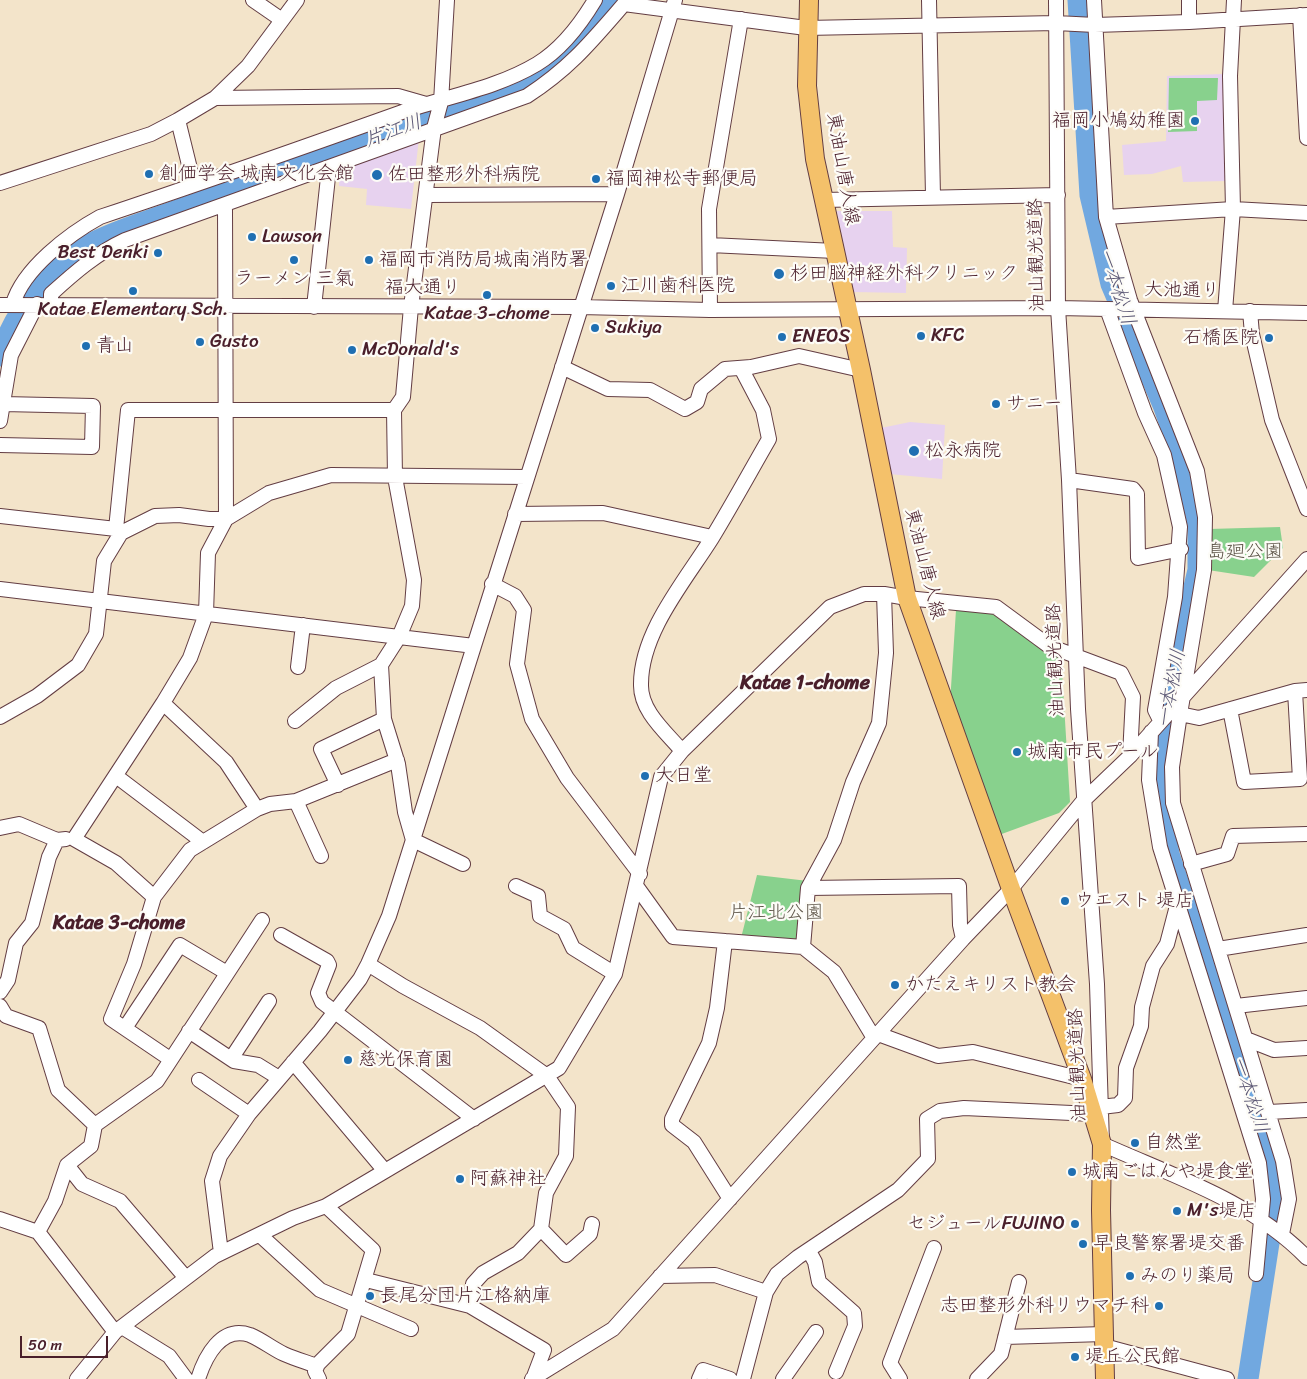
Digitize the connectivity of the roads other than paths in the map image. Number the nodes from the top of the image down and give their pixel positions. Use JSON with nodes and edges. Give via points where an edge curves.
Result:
{"nodes":[{"id":1,"x":253,"y":0,"type":"edge"},
{"id":2,"x":297,"y":0,"type":"edge"},
{"id":3,"x":447,"y":0,"type":"edge"},
{"id":4,"x":595,"y":0,"type":"edge"},
{"id":5,"x":808,"y":0,"type":"edge"},
{"id":6,"x":929,"y":0,"type":"edge"},
{"id":7,"x":1056,"y":0,"type":"edge"},
{"id":8,"x":1094,"y":0,"type":"edge"},
{"id":9,"x":1189,"y":0,"type":"edge"},
{"id":10,"x":1234,"y":0,"type":"edge"},
{"id":11,"x":674,"y":5,"type":"edge"},
{"id":12,"x":1304,"y":15,"type":"edge"},
{"id":13,"x":741,"y":19,"type":"junction"},
{"id":14,"x":282,"y":20,"type":"junction"},
{"id":15,"x":1232,"y":20,"type":"junction"},
{"id":16,"x":1189,"y":22,"type":"junction"},
{"id":17,"x":1056,"y":23,"type":"junction"},
{"id":18,"x":1093,"y":25,"type":"junction"},
{"id":19,"x":930,"y":27,"type":"junction"},
{"id":20,"x":806,"y":28,"type":"junction"},
{"id":21,"x":215,"y":98,"type":"junction"},
{"id":22,"x":441,"y":100,"type":"junction"},
{"id":23,"x":426,"y":104,"type":"junction"},
{"id":24,"x":178,"y":120,"type":"junction"},
{"id":25,"x":436,"y":125,"type":"junction"},
{"id":26,"x":1307,"y":138,"type":"edge"},
{"id":27,"x":329,"y":168,"type":"junction"},
{"id":28,"x":0,"y":183,"type":"edge"},
{"id":29,"x":194,"y":185,"type":"junction"},
{"id":30,"x":617,"y":194,"type":"junction"},
{"id":31,"x":427,"y":195,"type":"junction"},
{"id":32,"x":1058,"y":195,"type":"junction"},
{"id":33,"x":932,"y":196,"type":"junction"},
{"id":34,"x":824,"y":200,"type":"junction"},
{"id":35,"x":225,"y":206,"type":"junction"},
{"id":36,"x":1233,"y":209,"type":"junction"},
{"id":37,"x":1307,"y":213,"type":"edge"},
{"id":38,"x":1106,"y":217,"type":"junction"},
{"id":39,"x":710,"y":245,"type":"junction"},
{"id":40,"x":836,"y":251,"type":"junction"},
{"id":41,"x":44,"y":304,"type":"junction"},
{"id":42,"x":224,"y":306,"type":"junction"},
{"id":43,"x":314,"y":306,"type":"junction"},
{"id":44,"x":4,"y":307,"type":"edge"},
{"id":45,"x":411,"y":307,"type":"junction"},
{"id":46,"x":580,"y":307,"type":"junction"},
{"id":47,"x":1058,"y":308,"type":"junction"},
{"id":48,"x":1105,"y":308,"type":"junction"},
{"id":49,"x":1134,"y":309,"type":"junction"},
{"id":50,"x":710,"y":310,"type":"junction"},
{"id":51,"x":847,"y":310,"type":"junction"},
{"id":52,"x":1225,"y":311,"type":"junction"},
{"id":53,"x":1250,"y":311,"type":"junction"},
{"id":54,"x":1307,"y":313,"type":"edge"},
{"id":55,"x":562,"y":368,"type":"junction"},
{"id":56,"x":741,"y":368,"type":"junction"},
{"id":57,"x":861,"y":370,"type":"junction"},
{"id":58,"x":3,"y":404,"type":"junction"},
{"id":59,"x":225,"y":410,"type":"junction"},
{"id":60,"x":394,"y":410,"type":"junction"},
{"id":61,"x":0,"y":421,"type":"edge"},
{"id":62,"x":0,"y":445,"type":"edge"},
{"id":63,"x":395,"y":477,"type":"junction"},
{"id":64,"x":527,"y":477,"type":"junction"},
{"id":65,"x":1069,"y":480,"type":"junction"},
{"id":66,"x":1307,"y":509,"type":"edge"},
{"id":67,"x":515,"y":514,"type":"junction"},
{"id":68,"x":0,"y":516,"type":"edge"},
{"id":69,"x":226,"y":519,"type":"junction"},
{"id":70,"x":119,"y":531,"type":"junction"},
{"id":71,"x":712,"y":537,"type":"junction"},
{"id":72,"x":1179,"y":549,"type":"junction"},
{"id":73,"x":1307,"y":559,"type":"edge"},
{"id":74,"x":492,"y":584,"type":"junction"},
{"id":75,"x":0,"y":589,"type":"edge"},
{"id":76,"x":884,"y":594,"type":"junction"},
{"id":77,"x":906,"y":598,"type":"junction"},
{"id":78,"x":100,"y":600,"type":"junction"},
{"id":79,"x":206,"y":614,"type":"junction"},
{"id":80,"x":303,"y":626,"type":"junction"},
{"id":81,"x":399,"y":637,"type":"junction"},
{"id":82,"x":474,"y":646,"type":"junction"},
{"id":83,"x":1076,"y":654,"type":"junction"},
{"id":84,"x":381,"y":664,"type":"junction"},
{"id":85,"x":298,"y":667,"type":"dead end"},
{"id":86,"x":1301,"y":690,"type":"edge"},
{"id":87,"x":1184,"y":697,"type":"junction"},
{"id":88,"x":163,"y":703,"type":"junction"},
{"id":89,"x":1230,"y":709,"type":"junction"},
{"id":90,"x":1180,"y":714,"type":"junction"},
{"id":91,"x":0,"y":717,"type":"edge"},
{"id":92,"x":384,"y":719,"type":"junction"},
{"id":93,"x":1162,"y":719,"type":"junction"},
{"id":94,"x":295,"y":721,"type":"dead end"},
{"id":95,"x":1151,"y":732,"type":"junction"},
{"id":96,"x":682,"y":750,"type":"junction"},
{"id":97,"x":1130,"y":756,"type":"junction"},
{"id":98,"x":397,"y":760,"type":"junction"},
{"id":99,"x":116,"y":776,"type":"junction"},
{"id":100,"x":338,"y":785,"type":"junction"},
{"id":101,"x":1084,"y":800,"type":"junction"},
{"id":102,"x":296,"y":801,"type":"junction"},
{"id":103,"x":257,"y":809,"type":"junction"},
{"id":104,"x":0,"y":828,"type":"edge"},
{"id":105,"x":1307,"y":834,"type":"edge"},
{"id":106,"x":74,"y":839,"type":"junction"},
{"id":107,"x":57,"y":840,"type":"junction"},
{"id":108,"x":413,"y":840,"type":"junction"},
{"id":109,"x":203,"y":842,"type":"junction"},
{"id":110,"x":321,"y":856,"type":"dead end"},
{"id":111,"x":462,"y":864,"type":"dead end"},
{"id":112,"x":1191,"y":864,"type":"junction"},
{"id":113,"x":638,"y":881,"type":"junction"},
{"id":114,"x":516,"y":886,"type":"dead end"},
{"id":115,"x":808,"y":888,"type":"junction"},
{"id":116,"x":1011,"y":889,"type":"junction"},
{"id":117,"x":154,"y":897,"type":"junction"},
{"id":118,"x":1178,"y":902,"type":"junction"},
{"id":119,"x":262,"y":920,"type":"dead end"},
{"id":120,"x":1307,"y":934,"type":"edge"},
{"id":121,"x":281,"y":935,"type":"dead end"},
{"id":122,"x":963,"y":939,"type":"junction"},
{"id":123,"x":724,"y":941,"type":"junction"},
{"id":124,"x":803,"y":947,"type":"junction"},
{"id":125,"x":1218,"y":949,"type":"junction"},
{"id":126,"x":368,"y":964,"type":"junction"},
{"id":127,"x":227,"y":973,"type":"junction"},
{"id":128,"x":615,"y":974,"type":"junction"},
{"id":129,"x":0,"y":992,"type":"edge"},
{"id":130,"x":1307,"y":998,"type":"edge"},
{"id":131,"x":268,"y":1001,"type":"dead end"},
{"id":132,"x":0,"y":1006,"type":"edge"},
{"id":133,"x":1236,"y":1006,"type":"junction"},
{"id":134,"x":334,"y":1013,"type":"junction"},
{"id":135,"x":125,"y":1028,"type":"junction"},
{"id":136,"x":189,"y":1031,"type":"junction"},
{"id":137,"x":876,"y":1036,"type":"junction"},
{"id":138,"x":1246,"y":1039,"type":"junction"},
{"id":139,"x":1307,"y":1048,"type":"edge"},
{"id":140,"x":231,"y":1059,"type":"junction"},
{"id":141,"x":170,"y":1060,"type":"junction"},
{"id":142,"x":293,"y":1062,"type":"junction"},
{"id":143,"x":547,"y":1076,"type":"junction"},
{"id":144,"x":279,"y":1078,"type":"junction"},
{"id":145,"x":1082,"y":1079,"type":"junction"},
{"id":146,"x":199,"y":1080,"type":"dead end"},
{"id":147,"x":1097,"y":1110,"type":"junction"},
{"id":148,"x":1307,"y":1110,"type":"edge"},
{"id":149,"x":1268,"y":1112,"type":"junction"},
{"id":150,"x":249,"y":1114,"type":"junction"},
{"id":151,"x":474,"y":1119,"type":"junction"},
{"id":152,"x":95,"y":1125,"type":"junction"},
{"id":153,"x":1102,"y":1144,"type":"junction"},
{"id":154,"x":67,"y":1165,"type":"junction"},
{"id":155,"x":385,"y":1171,"type":"junction"},
{"id":156,"x":730,"y":1198,"type":"junction"},
{"id":157,"x":326,"y":1206,"type":"junction"},
{"id":158,"x":0,"y":1219,"type":"edge"},
{"id":159,"x":1263,"y":1221,"type":"junction"},
{"id":160,"x":592,"y":1224,"type":"dead end"},
{"id":161,"x":541,"y":1229,"type":"junction"},
{"id":162,"x":38,"y":1232,"type":"junction"},
{"id":163,"x":1280,"y":1232,"type":"junction"},
{"id":164,"x":261,"y":1236,"type":"junction"},
{"id":165,"x":934,"y":1248,"type":"dead end"},
{"id":166,"x":809,"y":1251,"type":"junction"},
{"id":167,"x":221,"y":1253,"type":"junction"},
{"id":168,"x":1307,"y":1258,"type":"edge"},
{"id":169,"x":1256,"y":1274,"type":"dead end"},
{"id":170,"x":660,"y":1276,"type":"junction"},
{"id":171,"x":186,"y":1278,"type":"junction"},
{"id":172,"x":366,"y":1280,"type":"junction"},
{"id":173,"x":1019,"y":1282,"type":"dead end"},
{"id":174,"x":766,"y":1292,"type":"junction"},
{"id":175,"x":358,"y":1306,"type":"junction"},
{"id":176,"x":470,"y":1306,"type":"junction"},
{"id":177,"x":119,"y":1329,"type":"junction"},
{"id":178,"x":411,"y":1329,"type":"dead end"},
{"id":179,"x":816,"y":1332,"type":"dead end"},
{"id":180,"x":1005,"y":1337,"type":"junction"},
{"id":181,"x":1104,"y":1340,"type":"junction"},
{"id":182,"x":318,"y":1372,"type":"edge"},
{"id":183,"x":836,"y":1372,"type":"dead end"},
{"id":184,"x":77,"y":1379,"type":"edge"},
{"id":185,"x":186,"y":1379,"type":"edge"},
{"id":186,"x":198,"y":1379,"type":"edge"},
{"id":187,"x":532,"y":1379,"type":"edge"},
{"id":188,"x":699,"y":1379,"type":"edge"},
{"id":189,"x":730,"y":1379,"type":"edge"},
{"id":190,"x":742,"y":1379,"type":"edge"},
{"id":191,"x":783,"y":1379,"type":"edge"},
{"id":192,"x":900,"y":1379,"type":"edge"},
{"id":193,"x":976,"y":1379,"type":"edge"},
{"id":194,"x":1105,"y":1379,"type":"edge"},
{"id":195,"x":1227,"y":1379,"type":"edge"}],
"edges":[{"from":1,"to":14,"type":"street"},
{"from":2,"to":14,"type":"street"},
{"from":3,"to":22,"type":"street"},
{"from":4,"to":22,"type":"street","via":[[565,42],[538,63],[506,80]]},
{"from":5,"to":20,"type":"main road","name":"東油山唐人線"},
{"from":6,"to":19,"type":"street"},
{"from":7,"to":17,"type":"street","name":"油山観光道路"},
{"from":8,"to":18,"type":"street"},
{"from":9,"to":16,"type":"street"},
{"from":10,"to":15,"type":"street"},
{"from":11,"to":13,"type":"street"},
{"from":11,"to":25,"type":"street","via":[[624,4],[581,54],[556,77],[527,96]]},
{"from":11,"to":30,"type":"street"},
{"from":12,"to":15,"type":"street"},
{"from":12,"to":26,"type":"street"},
{"from":13,"to":20,"type":"street"},
{"from":13,"to":39,"type":"street","via":[[710,209]]},
{"from":14,"to":21,"type":"street","via":[[248,66]]},
{"from":15,"to":16,"type":"street"},
{"from":15,"to":36,"type":"street"},
{"from":16,"to":18,"type":"street"},
{"from":17,"to":18,"type":"street"},
{"from":17,"to":19,"type":"street"},
{"from":17,"to":32,"type":"street","name":"油山観光道路"},
{"from":18,"to":38,"type":"street"},
{"from":19,"to":20,"type":"street"},
{"from":19,"to":33,"type":"street"},
{"from":20,"to":34,"type":"main road","name":"東油山唐人線","via":[[810,125]]},
{"from":21,"to":23,"type":"street","via":[[398,96]]},
{"from":21,"to":24,"type":"street"},
{"from":22,"to":23,"type":"street"},
{"from":22,"to":25,"type":"street"},
{"from":23,"to":29,"type":"street"},
{"from":24,"to":28,"type":"street","via":[[151,134]]},
{"from":24,"to":29,"type":"street"},
{"from":25,"to":27,"type":"street"},
{"from":25,"to":31,"type":"street"},
{"from":27,"to":35,"type":"street"},
{"from":27,"to":43,"type":"street"},
{"from":29,"to":44,"type":"street","via":[[100,217],[79,229],[24,280]]},
{"from":30,"to":31,"type":"street"},
{"from":30,"to":46,"type":"street"},
{"from":31,"to":45,"type":"street"},
{"from":32,"to":33,"type":"street"},
{"from":32,"to":47,"type":"street","name":"油山観光道路"},
{"from":33,"to":34,"type":"street"},
{"from":34,"to":40,"type":"main road","name":"東油山唐人線"},
{"from":35,"to":41,"type":"street","via":[[106,249],[74,272]]},
{"from":35,"to":42,"type":"street"},
{"from":36,"to":37,"type":"street"},
{"from":36,"to":38,"type":"street"},
{"from":36,"to":52,"type":"street"},
{"from":38,"to":49,"type":"street"},
{"from":39,"to":40,"type":"street"},
{"from":39,"to":50,"type":"street"},
{"from":40,"to":51,"type":"main road","name":"東油山唐人線"},
{"from":41,"to":42,"type":"street","name":"福大通り"},
{"from":41,"to":44,"type":"street","name":"福大通り"},
{"from":41,"to":58,"type":"street","via":[[11,355]]},
{"from":42,"to":43,"type":"street","name":"福大通り"},
{"from":42,"to":59,"type":"street"},
{"from":43,"to":45,"type":"street","name":"福大通り"},
{"from":45,"to":46,"type":"street","name":"福大通り"},
{"from":45,"to":60,"type":"street","via":[[402,397]]},
{"from":46,"to":50,"type":"street","name":"福大通り"},
{"from":46,"to":55,"type":"street"},
{"from":47,"to":48,"type":"street","name":"大池通り"},
{"from":47,"to":51,"type":"street","name":"大池通り"},
{"from":47,"to":65,"type":"street","name":"油山観光道路"},
{"from":48,"to":49,"type":"street","name":"大池通り"},
{"from":48,"to":72,"type":"street","via":[[1164,456],[1180,527]]},
{"from":49,"to":52,"type":"street","name":"大池通り"},
{"from":49,"to":87,"type":"street","via":[[1197,472],[1204,517],[1204,570]]},
{"from":50,"to":51,"type":"street","name":"福大通り"},
{"from":51,"to":57,"type":"main road","name":"東油山唐人線"},
{"from":52,"to":53,"type":"street","name":"大池通り"},
{"from":53,"to":54,"type":"street","name":"大池通り"},
{"from":53,"to":66,"type":"street","via":[[1252,334],[1272,420]]},
{"from":55,"to":56,"type":"street","via":[[608,388],[650,390],[685,409],[697,402],[701,389],[725,369]]},
{"from":55,"to":64,"type":"street"},
{"from":56,"to":57,"type":"street","via":[[799,356]]},
{"from":56,"to":71,"type":"street","via":[[763,410],[769,439]]},
{"from":57,"to":77,"type":"main road","name":"東油山唐人線"},
{"from":58,"to":61,"type":"street"},
{"from":58,"to":62,"type":"street","via":[[93,406],[92,447]]},
{"from":59,"to":60,"type":"street"},
{"from":59,"to":69,"type":"street"},
{"from":59,"to":70,"type":"street","via":[[128,410]]},
{"from":60,"to":63,"type":"street"},
{"from":63,"to":64,"type":"street"},
{"from":63,"to":69,"type":"street","via":[[332,475],[269,493]]},
{"from":63,"to":81,"type":"street","via":[[414,580],[412,606]]},
{"from":64,"to":67,"type":"street"},
{"from":65,"to":72,"type":"street","via":[[1133,489],[1137,494],[1138,558]]},
{"from":65,"to":83,"type":"street","name":"油山観光道路"},
{"from":67,"to":71,"type":"street","via":[[603,513]]},
{"from":67,"to":74,"type":"street"},
{"from":68,"to":70,"type":"street"},
{"from":69,"to":70,"type":"street","via":[[155,516]]},
{"from":69,"to":79,"type":"street","via":[[208,553]]},
{"from":70,"to":78,"type":"street","via":[[104,561]]},
{"from":71,"to":96,"type":"street","via":[[652,632],[640,685],[648,711]]},
{"from":72,"to":93,"type":"street","via":[[1175,597],[1155,710]]},
{"from":73,"to":87,"type":"street"},
{"from":74,"to":82,"type":"street"},
{"from":74,"to":113,"type":"street","via":[[515,596],[524,610],[517,664],[532,719],[567,778]]},
{"from":75,"to":78,"type":"street"},
{"from":76,"to":77,"type":"street"},
{"from":76,"to":96,"type":"street","via":[[864,594],[830,607]]},
{"from":76,"to":115,"type":"street","via":[[886,653],[879,724],[852,782],[834,840]]},
{"from":77,"to":83,"type":"street","via":[[996,607],[1049,646]]},
{"from":77,"to":116,"type":"main road","name":"東油山唐人線"},
{"from":78,"to":79,"type":"street"},
{"from":78,"to":91,"type":"street","via":[[96,634],[78,665]]},
{"from":79,"to":80,"type":"street"},
{"from":79,"to":88,"type":"street","via":[[190,658]]},
{"from":80,"to":81,"type":"street"},
{"from":80,"to":85,"type":"street"},
{"from":81,"to":82,"type":"street"},
{"from":81,"to":84,"type":"street"},
{"from":82,"to":108,"type":"street"},
{"from":83,"to":97,"type":"street","via":[[1121,673],[1133,697]]},
{"from":83,"to":101,"type":"street","name":"油山観光道路"},
{"from":84,"to":92,"type":"street"},
{"from":84,"to":94,"type":"street","via":[[336,688]]},
{"from":86,"to":89,"type":"street"},
{"from":86,"to":89,"type":"street","via":[[1300,779],[1244,782]]},
{"from":87,"to":90,"type":"street"},
{"from":87,"to":93,"type":"street"},
{"from":88,"to":99,"type":"street"},
{"from":88,"to":103,"type":"street","via":[[226,762]]},
{"from":89,"to":90,"type":"street","via":[[1199,718]]},
{"from":90,"to":112,"type":"street","via":[[1172,766],[1173,803]]},
{"from":92,"to":98,"type":"street"},
{"from":92,"to":100,"type":"street","via":[[321,749]]},
{"from":93,"to":95,"type":"street"},
{"from":95,"to":97,"type":"street"},
{"from":95,"to":118,"type":"street","via":[[1149,780],[1152,809]]},
{"from":96,"to":113,"type":"street","via":[[661,777]]},
{"from":97,"to":101,"type":"street"},
{"from":98,"to":100,"type":"street"},
{"from":98,"to":108,"type":"street"},
{"from":99,"to":106,"type":"street"},
{"from":99,"to":109,"type":"street"},
{"from":100,"to":102,"type":"street"},
{"from":101,"to":116,"type":"street"},
{"from":101,"to":147,"type":"street","name":"油山観光道路","via":[[1097,984]]},
{"from":102,"to":103,"type":"street"},
{"from":102,"to":110,"type":"street"},
{"from":103,"to":109,"type":"street"},
{"from":104,"to":107,"type":"street","via":[[20,824]]},
{"from":105,"to":112,"type":"street","via":[[1233,836],[1227,854]]},
{"from":106,"to":107,"type":"street"},
{"from":106,"to":117,"type":"street","via":[[116,864]]},
{"from":107,"to":129,"type":"street","via":[[49,857],[32,923],[16,943],[8,980]]},
{"from":108,"to":111,"type":"street"},
{"from":108,"to":126,"type":"street","via":[[389,916]]},
{"from":109,"to":117,"type":"street","via":[[190,850]]},
{"from":112,"to":125,"type":"street"},
{"from":113,"to":123,"type":"street","via":[[673,937]]},
{"from":113,"to":128,"type":"street"},
{"from":114,"to":128,"type":"street","via":[[538,896],[540,916],[564,929],[573,948]]},
{"from":115,"to":122,"type":"street","via":[[959,886]]},
{"from":115,"to":124,"type":"street"},
{"from":116,"to":122,"type":"street"},
{"from":116,"to":145,"type":"main road","name":"東油山唐人線"},
{"from":117,"to":135,"type":"street","via":[[134,964],[110,1019]]},
{"from":118,"to":147,"type":"street","via":[[1167,944],[1153,966],[1148,983],[1141,1026],[1126,1068],[1125,1098],[1118,1106]]},
{"from":118,"to":159,"type":"street","via":[[1259,1163]]},
{"from":119,"to":127,"type":"street"},
{"from":120,"to":125,"type":"street"},
{"from":121,"to":134,"type":"street","via":[[328,961],[318,994]]},
{"from":122,"to":137,"type":"street"},
{"from":123,"to":124,"type":"street"},
{"from":123,"to":156,"type":"street","via":[[717,1008],[709,1043],[672,1118],[672,1126],[694,1142]]},
{"from":124,"to":137,"type":"street","via":[[834,972]]},
{"from":125,"to":133,"type":"street"},
{"from":126,"to":134,"type":"street"},
{"from":126,"to":143,"type":"street","via":[[480,1028]]},
{"from":127,"to":135,"type":"street","via":[[180,945]]},
{"from":127,"to":136,"type":"street"},
{"from":128,"to":143,"type":"street","via":[[559,1068]]},
{"from":130,"to":133,"type":"street"},
{"from":131,"to":140,"type":"street"},
{"from":132,"to":152,"type":"street","via":[[6,1016],[39,1028],[58,1090]]},
{"from":133,"to":138,"type":"street"},
{"from":134,"to":142,"type":"street"},
{"from":134,"to":151,"type":"street"},
{"from":135,"to":141,"type":"street"},
{"from":136,"to":140,"type":"street"},
{"from":136,"to":141,"type":"street"},
{"from":137,"to":145,"type":"street","via":[[938,1056],[973,1052]]},
{"from":137,"to":156,"type":"street"},
{"from":138,"to":139,"type":"street","via":[[1274,1050]]},
{"from":138,"to":149,"type":"street"},
{"from":140,"to":144,"type":"street","via":[[258,1065]]},
{"from":141,"to":152,"type":"street","via":[[157,1081]]},
{"from":142,"to":144,"type":"street"},
{"from":142,"to":155,"type":"street"},
{"from":143,"to":151,"type":"street"},
{"from":143,"to":161,"type":"street","via":[[568,1108],[566,1156],[546,1194]]},
{"from":144,"to":150,"type":"street"},
{"from":145,"to":147,"type":"main road","name":"東油山唐人線"},
{"from":146,"to":150,"type":"street"},
{"from":147,"to":153,"type":"main road","name":"東油山唐人線"},
{"from":147,"to":166,"type":"street","via":[[964,1108],[940,1111],[927,1119],[928,1160],[898,1190]]},
{"from":148,"to":149,"type":"street"},
{"from":149,"to":163,"type":"street","via":[[1283,1161],[1289,1199]]},
{"from":150,"to":167,"type":"street","via":[[220,1156],[212,1181]]},
{"from":151,"to":155,"type":"street"},
{"from":152,"to":154,"type":"street","via":[[91,1146]]},
{"from":153,"to":159,"type":"street","via":[[1222,1198]]},
{"from":153,"to":181,"type":"main road","name":"油山観光道路"},
{"from":154,"to":162,"type":"street","via":[[55,1201]]},
{"from":154,"to":171,"type":"street","via":[[82,1184],[120,1200]]},
{"from":155,"to":157,"type":"street"},
{"from":156,"to":170,"type":"street"},
{"from":157,"to":164,"type":"street","via":[[293,1218]]},
{"from":157,"to":172,"type":"street","via":[[373,1250]]},
{"from":158,"to":162,"type":"street"},
{"from":159,"to":163,"type":"street"},
{"from":159,"to":169,"type":"street"},
{"from":160,"to":161,"type":"street","via":[[590,1234],[566,1255]]},
{"from":161,"to":176,"type":"street","via":[[518,1253],[483,1272],[473,1284]]},
{"from":162,"to":177,"type":"street"},
{"from":163,"to":168,"type":"street"},
{"from":164,"to":167,"type":"street"},
{"from":164,"to":175,"type":"street","via":[[320,1290]]},
{"from":165,"to":192,"type":"street","via":[[890,1363]]},
{"from":166,"to":174,"type":"street","via":[[777,1274]]},
{"from":166,"to":183,"type":"street","via":[[816,1262],[819,1282],[854,1313],[855,1326]]},
{"from":167,"to":171,"type":"street"},
{"from":170,"to":174,"type":"street","via":[[715,1275]]},
{"from":170,"to":187,"type":"street","via":[[613,1329]]},
{"from":171,"to":177,"type":"street"},
{"from":172,"to":175,"type":"street"},
{"from":172,"to":176,"type":"street"},
{"from":173,"to":180,"type":"street"},
{"from":174,"to":190,"type":"street"},
{"from":175,"to":178,"type":"street"},
{"from":175,"to":182,"type":"street","via":[[348,1334]]},
{"from":176,"to":187,"type":"street","via":[[544,1350]]},
{"from":177,"to":184,"type":"street"},
{"from":177,"to":185,"type":"street","via":[[169,1356]]},
{"from":179,"to":191,"type":"street"},
{"from":180,"to":181,"type":"street"},
{"from":180,"to":193,"type":"street","via":[[1001,1354]]},
{"from":181,"to":194,"type":"main road","name":"油山観光道路"},
{"from":181,"to":195,"type":"street"},
{"from":182,"to":186,"type":"street","via":[[243,1334],[219,1340],[210,1350]]},
{"from":188,"to":189,"type":"street","via":[[703,1370]]}]}
